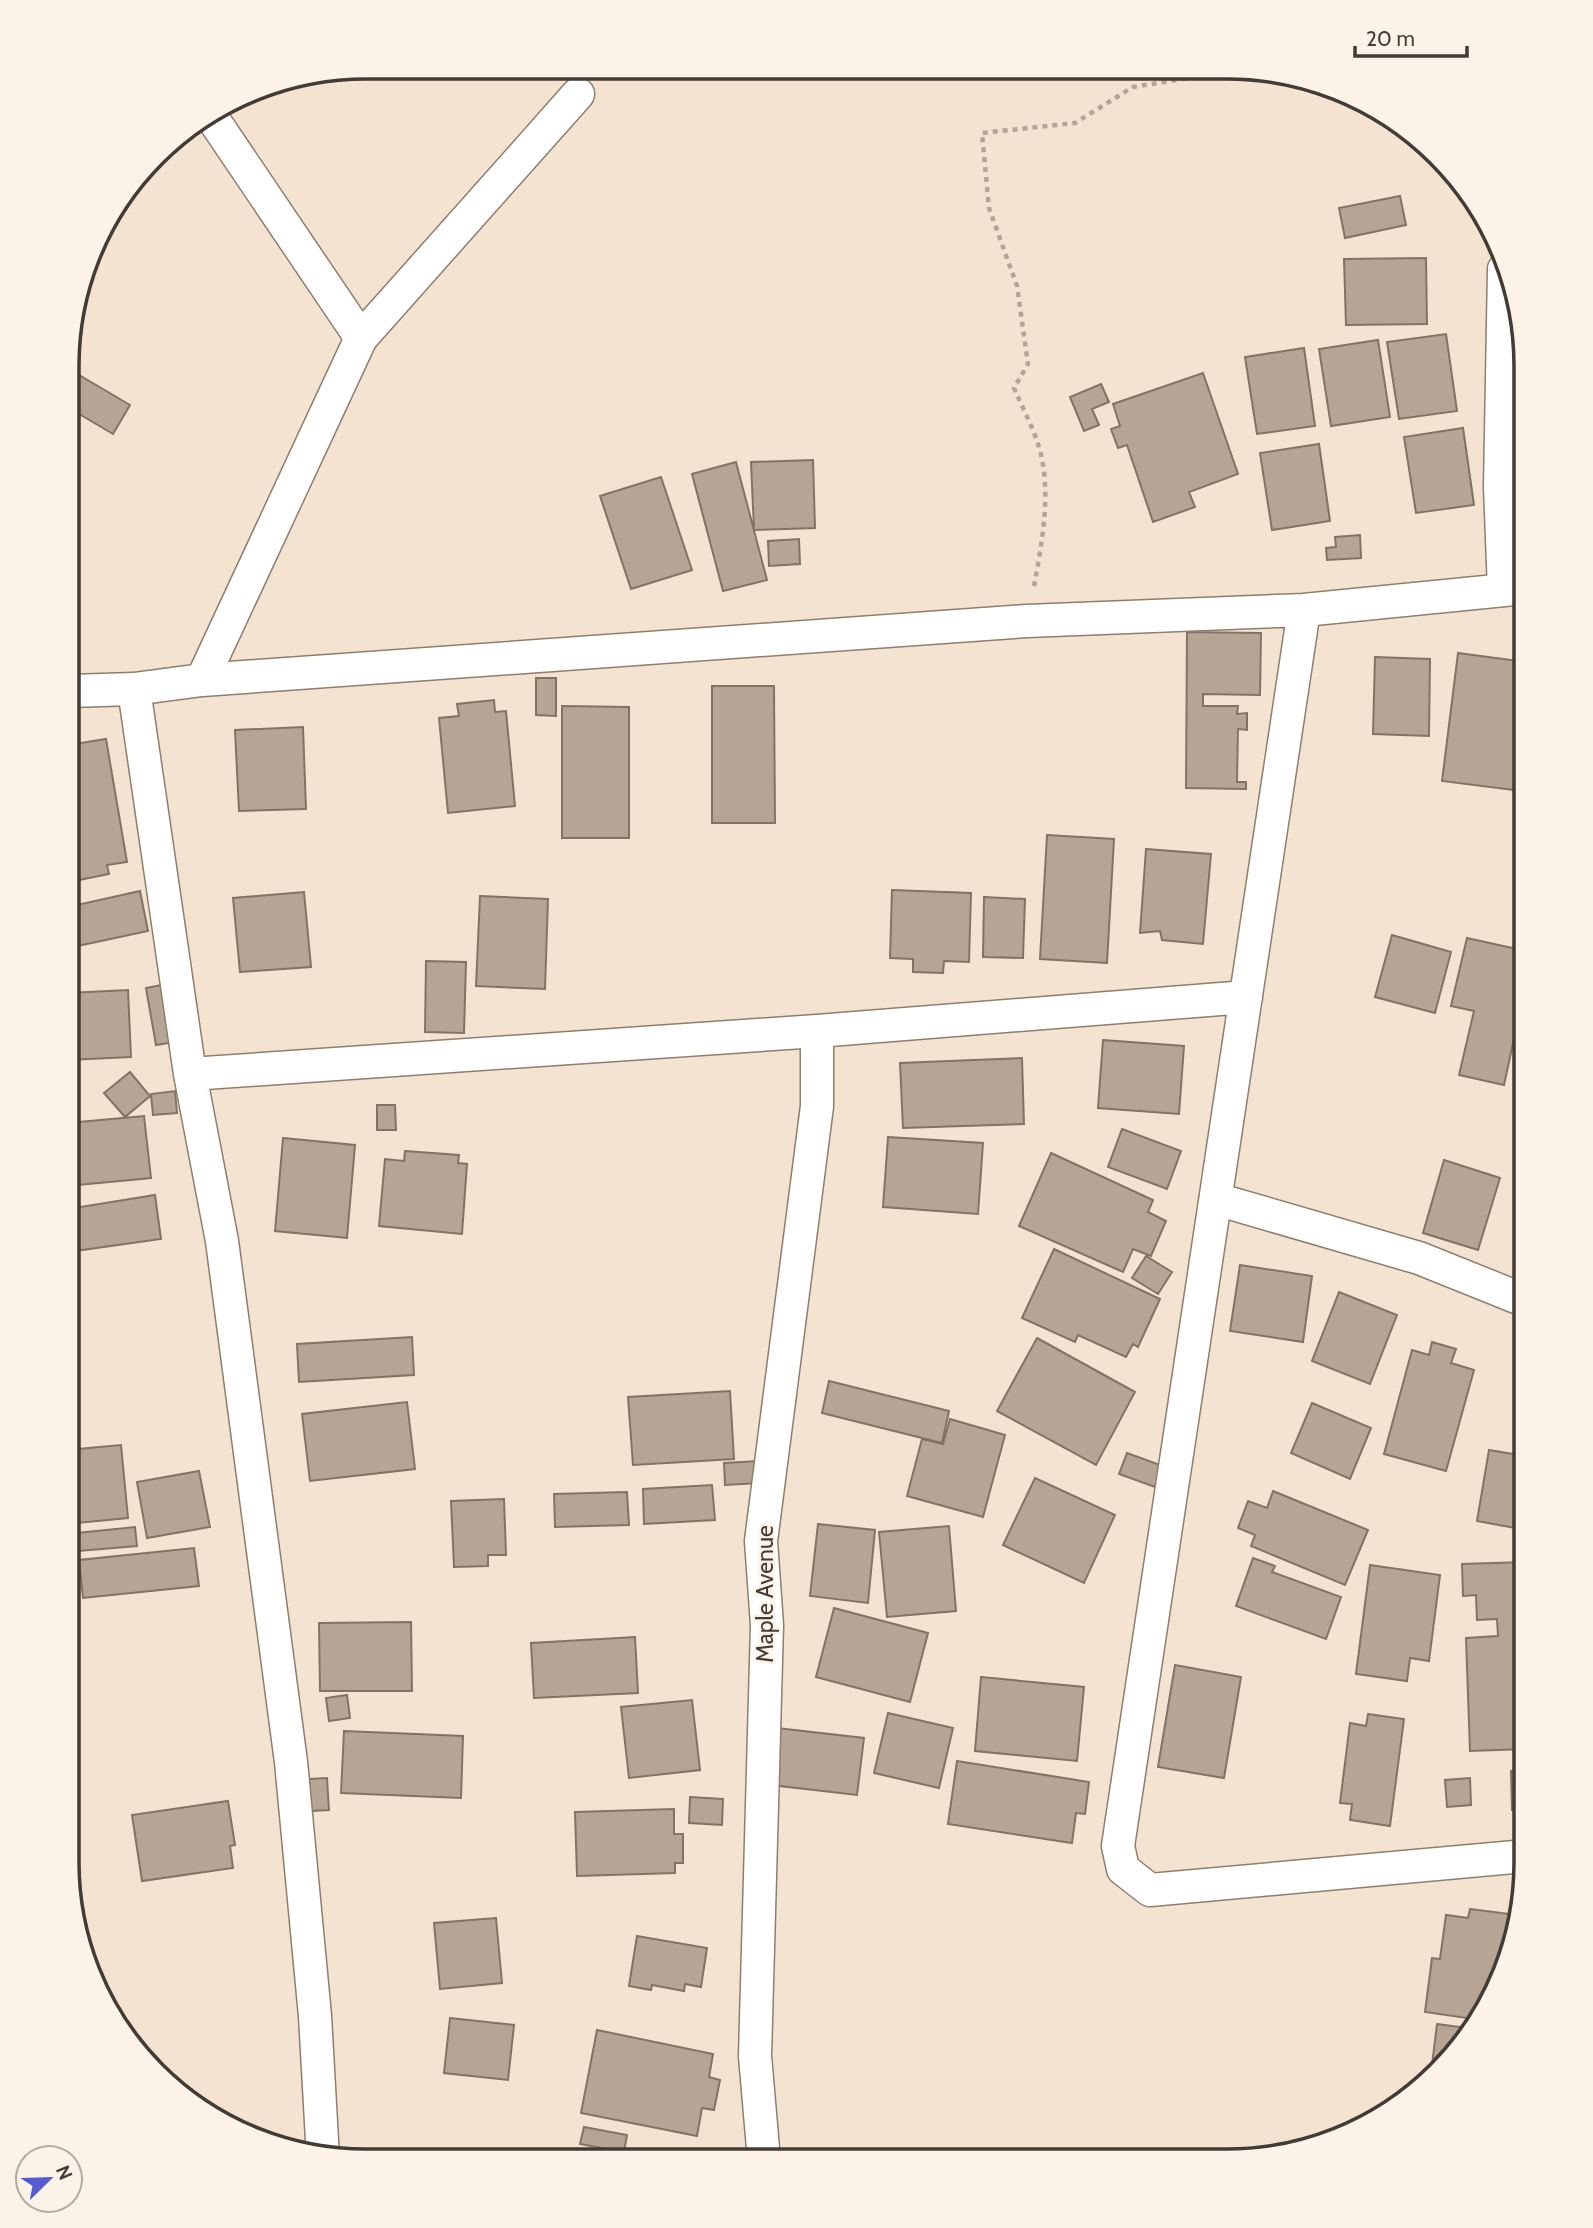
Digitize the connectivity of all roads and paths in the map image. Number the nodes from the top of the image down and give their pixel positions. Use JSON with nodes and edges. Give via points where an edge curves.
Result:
{"nodes":[{"id":1,"x":1186,"y":79,"type":"edge"},
{"id":2,"x":578,"y":94,"type":"dead end"},
{"id":3,"x":215,"y":122,"type":"edge"},
{"id":4,"x":1504,"y":291,"type":"edge"},
{"id":5,"x":361,"y":338,"type":"junction"},
{"id":6,"x":1514,"y":582,"type":"edge"},
{"id":7,"x":1514,"y":589,"type":"edge"},
{"id":8,"x":1304,"y":610,"type":"junction"},
{"id":9,"x":1027,"y":621,"type":"junction"},
{"id":10,"x":202,"y":680,"type":"junction"},
{"id":11,"x":134,"y":690,"type":"junction"},
{"id":12,"x":79,"y":691,"type":"edge"},
{"id":13,"x":1246,"y":997,"type":"junction"},
{"id":14,"x":817,"y":1031,"type":"junction"},
{"id":15,"x":190,"y":1074,"type":"junction"},
{"id":16,"x":1216,"y":1199,"type":"junction"},
{"id":17,"x":1514,"y":1296,"type":"edge"},
{"id":18,"x":1514,"y":1857,"type":"edge"},
{"id":19,"x":322,"y":2146,"type":"edge"},
{"id":20,"x":763,"y":2149,"type":"edge"}],
"edges":[{"from":1,"to":9,"type":"path","via":[[1133,88],[1074,123],[982,133],[989,208],[1017,286],[1028,364],[1014,388],[1040,449],[1046,493]]},
{"from":2,"to":5,"type":"street"},
{"from":3,"to":5,"type":"street"},
{"from":4,"to":6,"type":"street","via":[[1500,487]]},
{"from":5,"to":10,"type":"street"},
{"from":7,"to":8,"type":"street"},
{"from":8,"to":9,"type":"street"},
{"from":8,"to":13,"type":"street"},
{"from":9,"to":10,"type":"street"},
{"from":10,"to":11,"type":"street"},
{"from":11,"to":12,"type":"street"},
{"from":11,"to":15,"type":"street"},
{"from":13,"to":14,"type":"street"},
{"from":13,"to":16,"type":"street"},
{"from":14,"to":15,"type":"street"},
{"from":14,"to":20,"type":"street","name":"Maple Avenue","via":[[817,1106],[761,1541],[766,1625],[755,2056]]},
{"from":15,"to":19,"type":"street","via":[[222,1241],[291,1762]]},
{"from":16,"to":17,"type":"street","via":[[1419,1258]]},
{"from":16,"to":18,"type":"street","via":[[1118,1846],[1123,1869],[1150,1890]]}]}
